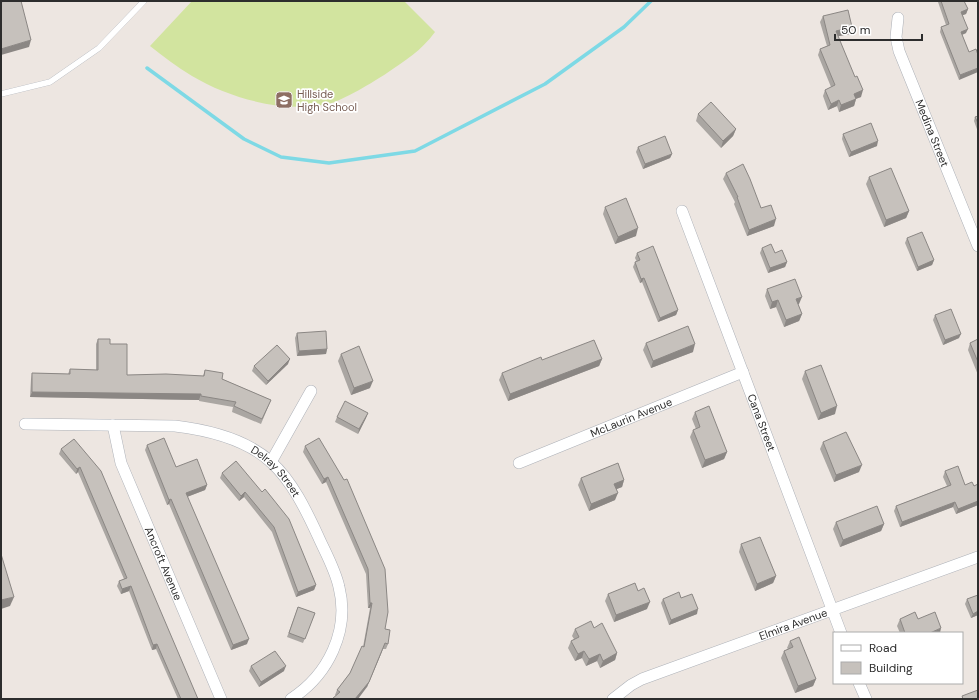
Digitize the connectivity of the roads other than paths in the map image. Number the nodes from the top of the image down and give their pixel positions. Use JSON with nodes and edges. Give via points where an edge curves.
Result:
{"nodes":[{"id":1,"x":144,"y":1,"type":"edge"},
{"id":2,"x":898,"y":18,"type":"dead end"},
{"id":3,"x":1,"y":94,"type":"edge"},
{"id":4,"x":682,"y":211,"type":"dead end"},
{"id":5,"x":978,"y":246,"type":"edge"},
{"id":6,"x":744,"y":372,"type":"junction"},
{"id":7,"x":312,"y":391,"type":"dead end"},
{"id":8,"x":25,"y":424,"type":"dead end"},
{"id":9,"x":113,"y":425,"type":"junction"},
{"id":10,"x":271,"y":462,"type":"junction"},
{"id":11,"x":519,"y":463,"type":"dead end"},
{"id":12,"x":978,"y":557,"type":"edge"},
{"id":13,"x":832,"y":610,"type":"junction"},
{"id":14,"x":840,"y":632,"type":"edge"},
{"id":15,"x":860,"y":684,"type":"edge"},
{"id":16,"x":221,"y":699,"type":"edge"},
{"id":17,"x":291,"y":699,"type":"edge"},
{"id":18,"x":613,"y":699,"type":"edge"},
{"id":19,"x":866,"y":699,"type":"edge"}],
"edges":[{"from":1,"to":3,"type":"lane","via":[[99,48],[50,82]]},
{"from":2,"to":5,"type":"street","name":"Medina Street","via":[[896,37],[899,51]]},
{"from":4,"to":6,"type":"street","name":"Cana Street"},
{"from":6,"to":11,"type":"street","name":"McLaurin Avenue"},
{"from":6,"to":13,"type":"street","name":"Cana Street"},
{"from":7,"to":10,"type":"street"},
{"from":8,"to":9,"type":"street","name":"Delray Street"},
{"from":9,"to":10,"type":"street","name":"Delray Street","via":[[199,429],[243,444]]},
{"from":9,"to":16,"type":"street","name":"Ancroft Avenue","via":[[121,464]]},
{"from":10,"to":17,"type":"street","name":"Delray Street","via":[[292,487],[313,524],[339,586],[342,604],[339,634],[327,664],[315,679]]},
{"from":12,"to":13,"type":"street","name":"Elmira Avenue"},
{"from":13,"to":14,"type":"street","name":"Cana Street"},
{"from":13,"to":18,"type":"street","name":"Elmira Avenue","via":[[642,679]]},
{"from":15,"to":19,"type":"street"}]}
